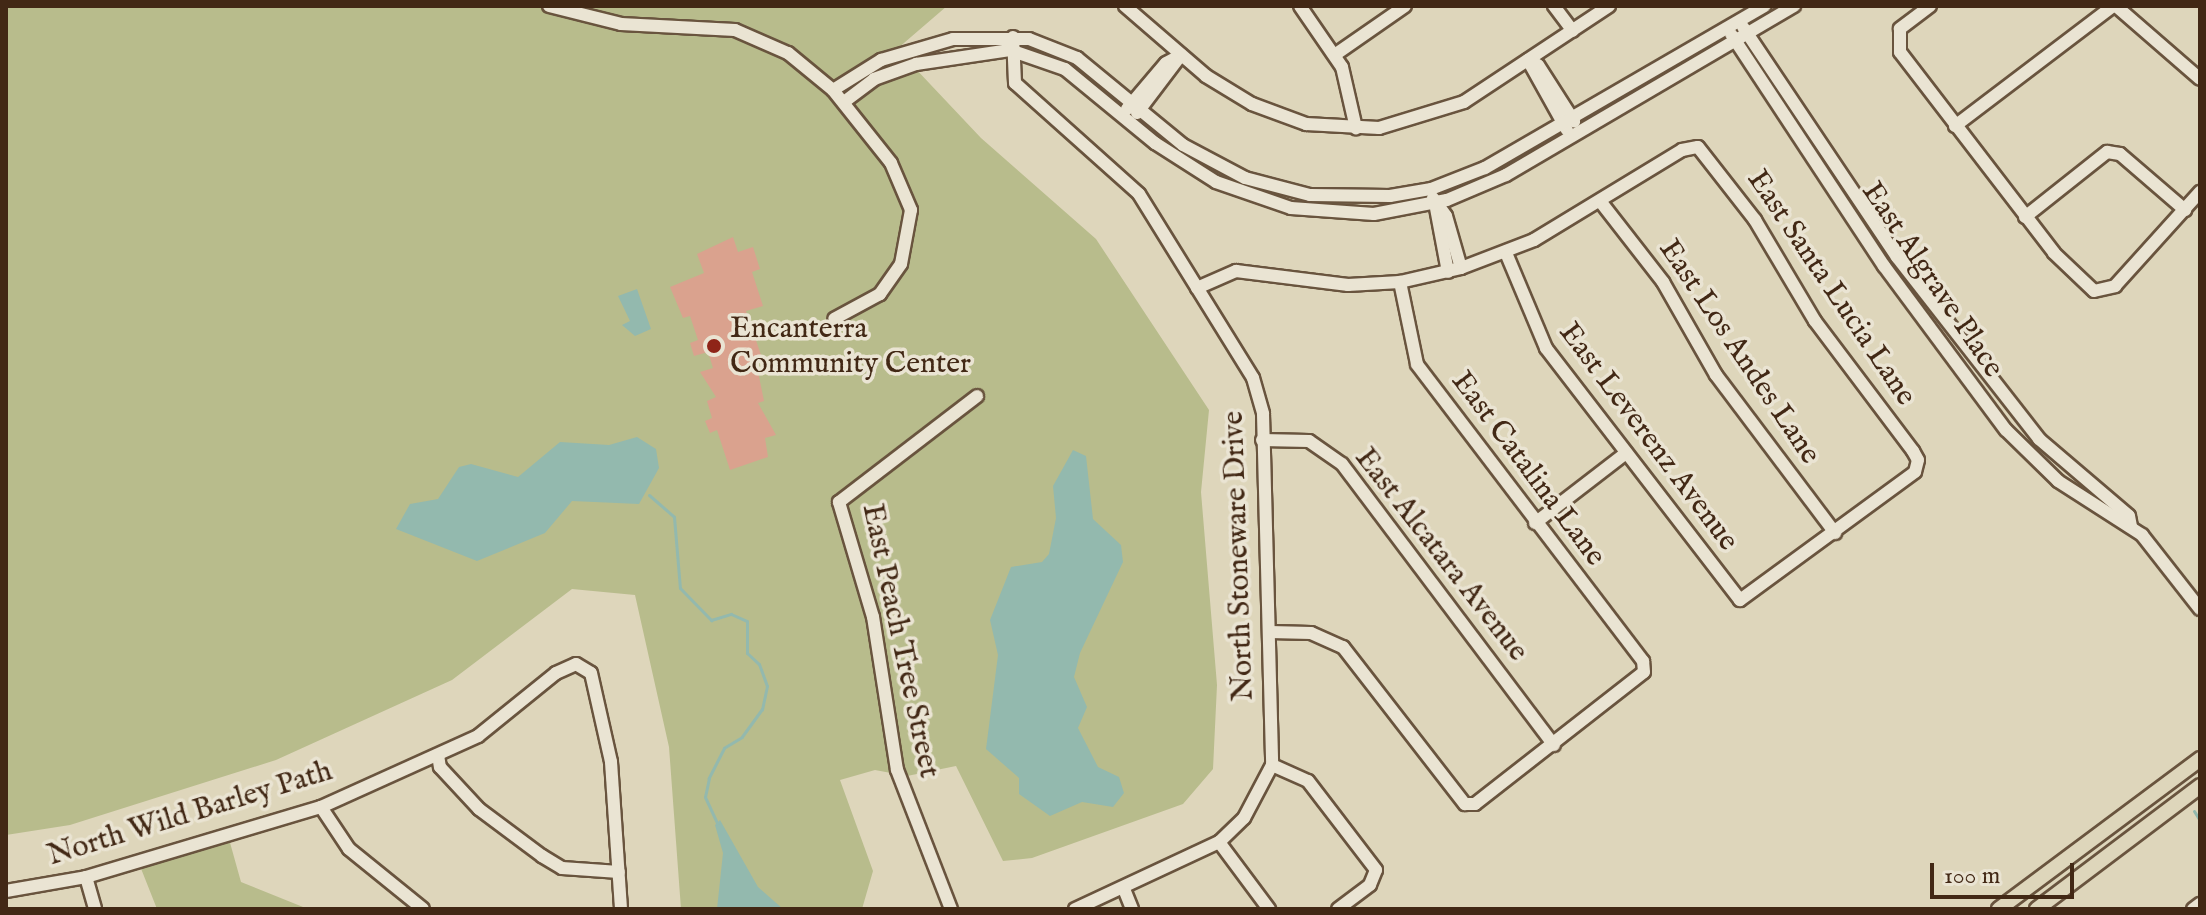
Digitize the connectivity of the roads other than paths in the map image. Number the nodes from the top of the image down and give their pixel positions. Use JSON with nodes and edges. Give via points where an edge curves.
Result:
{"nodes":[{"id":1,"x":549,"y":6,"type":"edge"},
{"id":2,"x":1125,"y":6,"type":"edge"},
{"id":3,"x":1300,"y":6,"type":"edge"},
{"id":4,"x":1405,"y":6,"type":"edge"},
{"id":5,"x":1554,"y":6,"type":"edge"},
{"id":6,"x":1609,"y":6,"type":"edge"},
{"id":7,"x":1764,"y":6,"type":"edge"},
{"id":8,"x":1794,"y":6,"type":"edge"},
{"id":9,"x":1930,"y":6,"type":"edge"},
{"id":10,"x":2115,"y":6,"type":"edge"},
{"id":11,"x":578,"y":10,"type":"edge"},
{"id":12,"x":1739,"y":20,"type":"junction"},
{"id":13,"x":1727,"y":28,"type":"junction"},
{"id":14,"x":1573,"y":31,"type":"junction"},
{"id":15,"x":1741,"y":37,"type":"junction"},
{"id":16,"x":1012,"y":44,"type":"junction"},
{"id":17,"x":1336,"y":54,"type":"junction"},
{"id":18,"x":1181,"y":55,"type":"junction"},
{"id":19,"x":1528,"y":60,"type":"junction"},
{"id":20,"x":2200,"y":79,"type":"edge"},
{"id":21,"x":833,"y":90,"type":"junction"},
{"id":22,"x":844,"y":102,"type":"junction"},
{"id":23,"x":1136,"y":105,"type":"junction"},
{"id":24,"x":1126,"y":118,"type":"junction"},
{"id":25,"x":1567,"y":120,"type":"junction"},
{"id":26,"x":1955,"y":126,"type":"junction"},
{"id":27,"x":1356,"y":128,"type":"junction"},
{"id":28,"x":1575,"y":133,"type":"junction"},
{"id":29,"x":1431,"y":189,"type":"junction"},
{"id":30,"x":2200,"y":192,"type":"edge"},
{"id":31,"x":1600,"y":201,"type":"junction"},
{"id":32,"x":1435,"y":203,"type":"junction"},
{"id":33,"x":2185,"y":210,"type":"junction"},
{"id":34,"x":2025,"y":217,"type":"junction"},
{"id":35,"x":1506,"y":253,"type":"junction"},
{"id":36,"x":1455,"y":270,"type":"junction"},
{"id":37,"x":1400,"y":282,"type":"junction"},
{"id":38,"x":1197,"y":288,"type":"junction"},
{"id":39,"x":834,"y":319,"type":"dead end"},
{"id":40,"x":1975,"y":354,"type":"junction"},
{"id":41,"x":1958,"y":368,"type":"junction"},
{"id":42,"x":977,"y":396,"type":"dead end"},
{"id":43,"x":1262,"y":440,"type":"junction"},
{"id":44,"x":1626,"y":453,"type":"junction"},
{"id":45,"x":1535,"y":523,"type":"junction"},
{"id":46,"x":2131,"y":526,"type":"junction"},
{"id":47,"x":1835,"y":533,"type":"junction"},
{"id":48,"x":2200,"y":609,"type":"edge"},
{"id":49,"x":1270,"y":632,"type":"junction"},
{"id":50,"x":1554,"y":745,"type":"junction"},
{"id":51,"x":438,"y":755,"type":"junction"},
{"id":52,"x":2200,"y":759,"type":"edge"},
{"id":53,"x":1272,"y":765,"type":"junction"},
{"id":54,"x":2200,"y":786,"type":"edge"},
{"id":55,"x":321,"y":807,"type":"junction"},
{"id":56,"x":1219,"y":842,"type":"junction"},
{"id":57,"x":619,"y":872,"type":"junction"},
{"id":58,"x":86,"y":877,"type":"junction"},
{"id":59,"x":1124,"y":889,"type":"junction"},
{"id":60,"x":6,"y":891,"type":"edge"},
{"id":61,"x":2200,"y":904,"type":"edge"},
{"id":62,"x":95,"y":909,"type":"edge"},
{"id":63,"x":423,"y":909,"type":"edge"},
{"id":64,"x":621,"y":909,"type":"edge"},
{"id":65,"x":951,"y":909,"type":"edge"},
{"id":66,"x":1075,"y":909,"type":"edge"},
{"id":67,"x":1132,"y":909,"type":"edge"},
{"id":68,"x":1269,"y":909,"type":"edge"},
{"id":69,"x":1338,"y":909,"type":"edge"},
{"id":70,"x":1999,"y":909,"type":"edge"},
{"id":71,"x":2037,"y":909,"type":"edge"},
{"id":72,"x":2193,"y":909,"type":"edge"}],
"edges":[{"from":1,"to":11,"type":"street"},
{"from":2,"to":18,"type":"street"},
{"from":3,"to":17,"type":"street"},
{"from":4,"to":17,"type":"street"},
{"from":5,"to":14,"type":"street"},
{"from":6,"to":14,"type":"street"},
{"from":7,"to":12,"type":"street"},
{"from":8,"to":15,"type":"street"},
{"from":9,"to":26,"type":"street","via":[[1896,39]]},
{"from":10,"to":20,"type":"street"},
{"from":10,"to":26,"type":"street"},
{"from":11,"to":21,"type":"street","via":[[621,24],[735,30],[788,53]]},
{"from":12,"to":13,"type":"street"},
{"from":12,"to":15,"type":"street","name":"East Algrave Place"},
{"from":13,"to":15,"type":"street","name":"East Algrave Place"},
{"from":13,"to":25,"type":"street"},
{"from":14,"to":19,"type":"street"},
{"from":15,"to":28,"type":"street"},
{"from":15,"to":40,"type":"street","name":"East Algrave Place","via":[[1897,257]]},
{"from":15,"to":41,"type":"street","name":"East Algrave Place"},
{"from":16,"to":21,"type":"street","via":[[972,35],[913,50],[867,66]]},
{"from":16,"to":22,"type":"street","via":[[916,64],[874,79]]},
{"from":16,"to":23,"type":"street","via":[[1077,58]]},
{"from":16,"to":24,"type":"street","via":[[1065,69]]},
{"from":16,"to":38,"type":"street","name":"North Stoneware Drive","via":[[1010,71],[1024,95],[1139,194]]},
{"from":17,"to":27,"type":"street","via":[[1354,100]]},
{"from":18,"to":23,"type":"street"},
{"from":18,"to":27,"type":"street","via":[[1233,94],[1280,117]]},
{"from":19,"to":25,"type":"street","via":[[1538,65]]},
{"from":19,"to":27,"type":"street","via":[[1438,114]]},
{"from":21,"to":22,"type":"street"},
{"from":22,"to":39,"type":"street","via":[[891,163],[911,210],[901,264],[869,303]]},
{"from":23,"to":24,"type":"street"},
{"from":23,"to":29,"type":"street","via":[[1202,157],[1286,191],[1362,198]]},
{"from":24,"to":32,"type":"street","via":[[1216,182],[1291,208],[1374,214]]},
{"from":25,"to":28,"type":"street"},
{"from":25,"to":29,"type":"street","via":[[1485,168]]},
{"from":26,"to":34,"type":"street"},
{"from":28,"to":32,"type":"street","via":[[1506,175]]},
{"from":29,"to":32,"type":"street"},
{"from":30,"to":33,"type":"street"},
{"from":31,"to":35,"type":"street"},
{"from":31,"to":47,"type":"street","name":"East Los Andes Lane","via":[[1657,274],[1716,375]]},
{"from":31,"to":47,"type":"street","name":"East Santa Lucia Lane","via":[[1682,150],[1698,147],[1918,460],[1915,472]]},
{"from":32,"to":36,"type":"street","via":[[1446,216]]},
{"from":33,"to":34,"type":"street","via":[[2120,154],[2107,152]]},
{"from":33,"to":34,"type":"street","via":[[2105,293],[2076,275]]},
{"from":35,"to":36,"type":"street"},
{"from":35,"to":44,"type":"street","name":"East Leverenz Avenue","via":[[1539,336]]},
{"from":36,"to":37,"type":"street"},
{"from":37,"to":38,"type":"street","via":[[1348,285],[1236,271]]},
{"from":37,"to":45,"type":"street","name":"East Catalina Lane","via":[[1417,364]]},
{"from":38,"to":43,"type":"street","name":"North Stoneware Drive","via":[[1253,378]]},
{"from":40,"to":41,"type":"street"},
{"from":40,"to":46,"type":"street","name":"East Algrave Place","via":[[2052,454],[2129,516]]},
{"from":41,"to":46,"type":"street","name":"East Algrave Place","via":[[2036,462],[2117,523]]},
{"from":42,"to":65,"type":"street","name":"East Peach Tree Street","via":[[839,502],[873,617],[897,770]]},
{"from":43,"to":49,"type":"street","name":"North Stoneware Drive"},
{"from":43,"to":50,"type":"street","name":"East Alcatara Avenue","via":[[1309,441],[1342,464]]},
{"from":44,"to":45,"type":"street"},
{"from":44,"to":47,"type":"street","name":"East Leverenz Avenue","via":[[1740,600]]},
{"from":45,"to":50,"type":"street","name":"East Catalina Lane","via":[[1643,661],[1644,672]]},
{"from":46,"to":48,"type":"street","name":"East Algrave Place"},
{"from":49,"to":50,"type":"street","via":[[1311,633],[1343,647],[1465,804],[1475,804]]},
{"from":49,"to":53,"type":"street","name":"North Stoneware Drive"},
{"from":51,"to":55,"type":"street","name":"North Wild Barley Path"},
{"from":51,"to":57,"type":"street","via":[[440,767],[479,809],[542,856],[562,868]]},
{"from":51,"to":57,"type":"street","name":"North Wild Barley Path","via":[[507,716],[556,673],[584,666],[611,762]]},
{"from":52,"to":70,"type":"main road"},
{"from":53,"to":56,"type":"street","name":"North Stoneware Drive","via":[[1244,818]]},
{"from":53,"to":69,"type":"street","via":[[1308,781],[1376,870],[1370,885]]},
{"from":54,"to":71,"type":"main road"},
{"from":55,"to":58,"type":"street","name":"North Wild Barley Path"},
{"from":55,"to":63,"type":"street","via":[[349,849]]},
{"from":56,"to":59,"type":"street","name":"North Stoneware Drive"},
{"from":56,"to":68,"type":"street"},
{"from":57,"to":64,"type":"street","name":"North Wild Barley Path"},
{"from":58,"to":60,"type":"street","name":"North Wild Barley Path"},
{"from":58,"to":62,"type":"street"},
{"from":59,"to":66,"type":"street","name":"North Stoneware Drive"},
{"from":59,"to":67,"type":"street"},
{"from":61,"to":72,"type":"street"}]}
